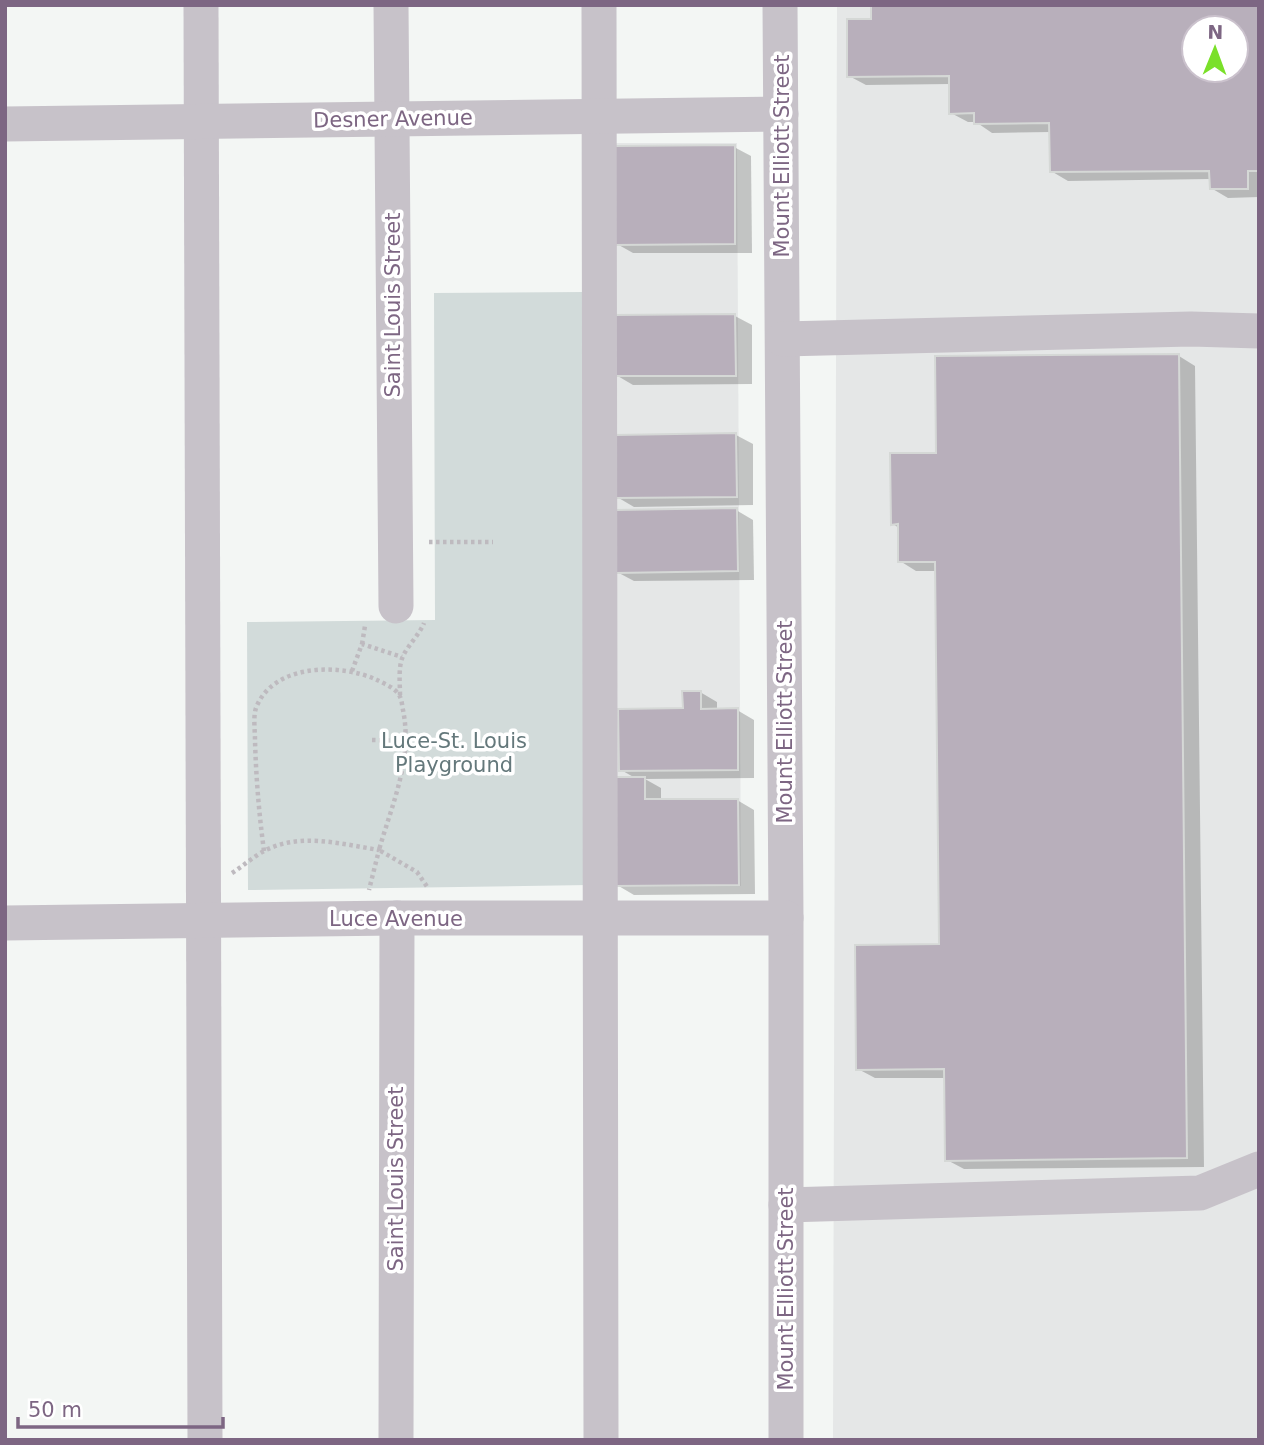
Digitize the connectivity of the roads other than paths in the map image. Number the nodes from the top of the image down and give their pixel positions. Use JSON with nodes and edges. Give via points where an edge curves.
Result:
{"nodes":[{"id":1,"x":201,"y":5,"type":"edge"},
{"id":2,"x":391,"y":5,"type":"edge"},
{"id":3,"x":599,"y":5,"type":"edge"},
{"id":4,"x":780,"y":5,"type":"edge"},
{"id":5,"x":781,"y":114,"type":"junction"},
{"id":6,"x":599,"y":117,"type":"junction"},
{"id":7,"x":392,"y":119,"type":"junction"},
{"id":8,"x":202,"y":121,"type":"junction"},
{"id":9,"x":5,"y":124,"type":"edge"},
{"id":10,"x":1259,"y":331,"type":"edge"},
{"id":11,"x":783,"y":339,"type":"junction"},
{"id":12,"x":411,"y":611,"type":"road end"},
{"id":13,"x":397,"y":918,"type":"junction"},
{"id":14,"x":600,"y":918,"type":"junction"},
{"id":15,"x":786,"y":918,"type":"junction"},
{"id":16,"x":203,"y":922,"type":"junction"},
{"id":17,"x":5,"y":923,"type":"edge"},
{"id":18,"x":1259,"y":1169,"type":"edge"},
{"id":19,"x":786,"y":1205,"type":"junction"},
{"id":20,"x":205,"y":1440,"type":"edge"},
{"id":21,"x":396,"y":1440,"type":"edge"},
{"id":22,"x":601,"y":1440,"type":"edge"},
{"id":23,"x":786,"y":1440,"type":"edge"}],
"edges":[{"from":1,"to":8,"type":"street"},
{"from":2,"to":7,"type":"street","name":"Saint Louis Street"},
{"from":3,"to":6,"type":"street"},
{"from":4,"to":5,"type":"street","name":"Mount Elliott Street"},
{"from":5,"to":6,"type":"street","name":"Desner Avenue"},
{"from":5,"to":11,"type":"street","name":"Mount Elliott Street"},
{"from":6,"to":7,"type":"street","name":"Desner Avenue"},
{"from":6,"to":14,"type":"street"},
{"from":7,"to":8,"type":"street","name":"Desner Avenue"},
{"from":7,"to":12,"type":"street","name":"Saint Louis Street"},
{"from":8,"to":9,"type":"street","name":"Desner Avenue"},
{"from":8,"to":16,"type":"street"},
{"from":10,"to":11,"type":"street"},
{"from":11,"to":15,"type":"street","name":"Mount Elliott Street"},
{"from":13,"to":14,"type":"street","name":"Luce Avenue"},
{"from":13,"to":16,"type":"street","name":"Luce Avenue"},
{"from":13,"to":21,"type":"street","name":"Saint Louis Street"},
{"from":14,"to":15,"type":"street","name":"Luce Avenue"},
{"from":14,"to":22,"type":"street"},
{"from":15,"to":19,"type":"street","name":"Mount Elliott Street"},
{"from":16,"to":17,"type":"street","name":"Luce Avenue"},
{"from":16,"to":20,"type":"street"},
{"from":18,"to":19,"type":"street","via":[[1200,1193]]},
{"from":19,"to":23,"type":"street","name":"Mount Elliott Street"}]}
